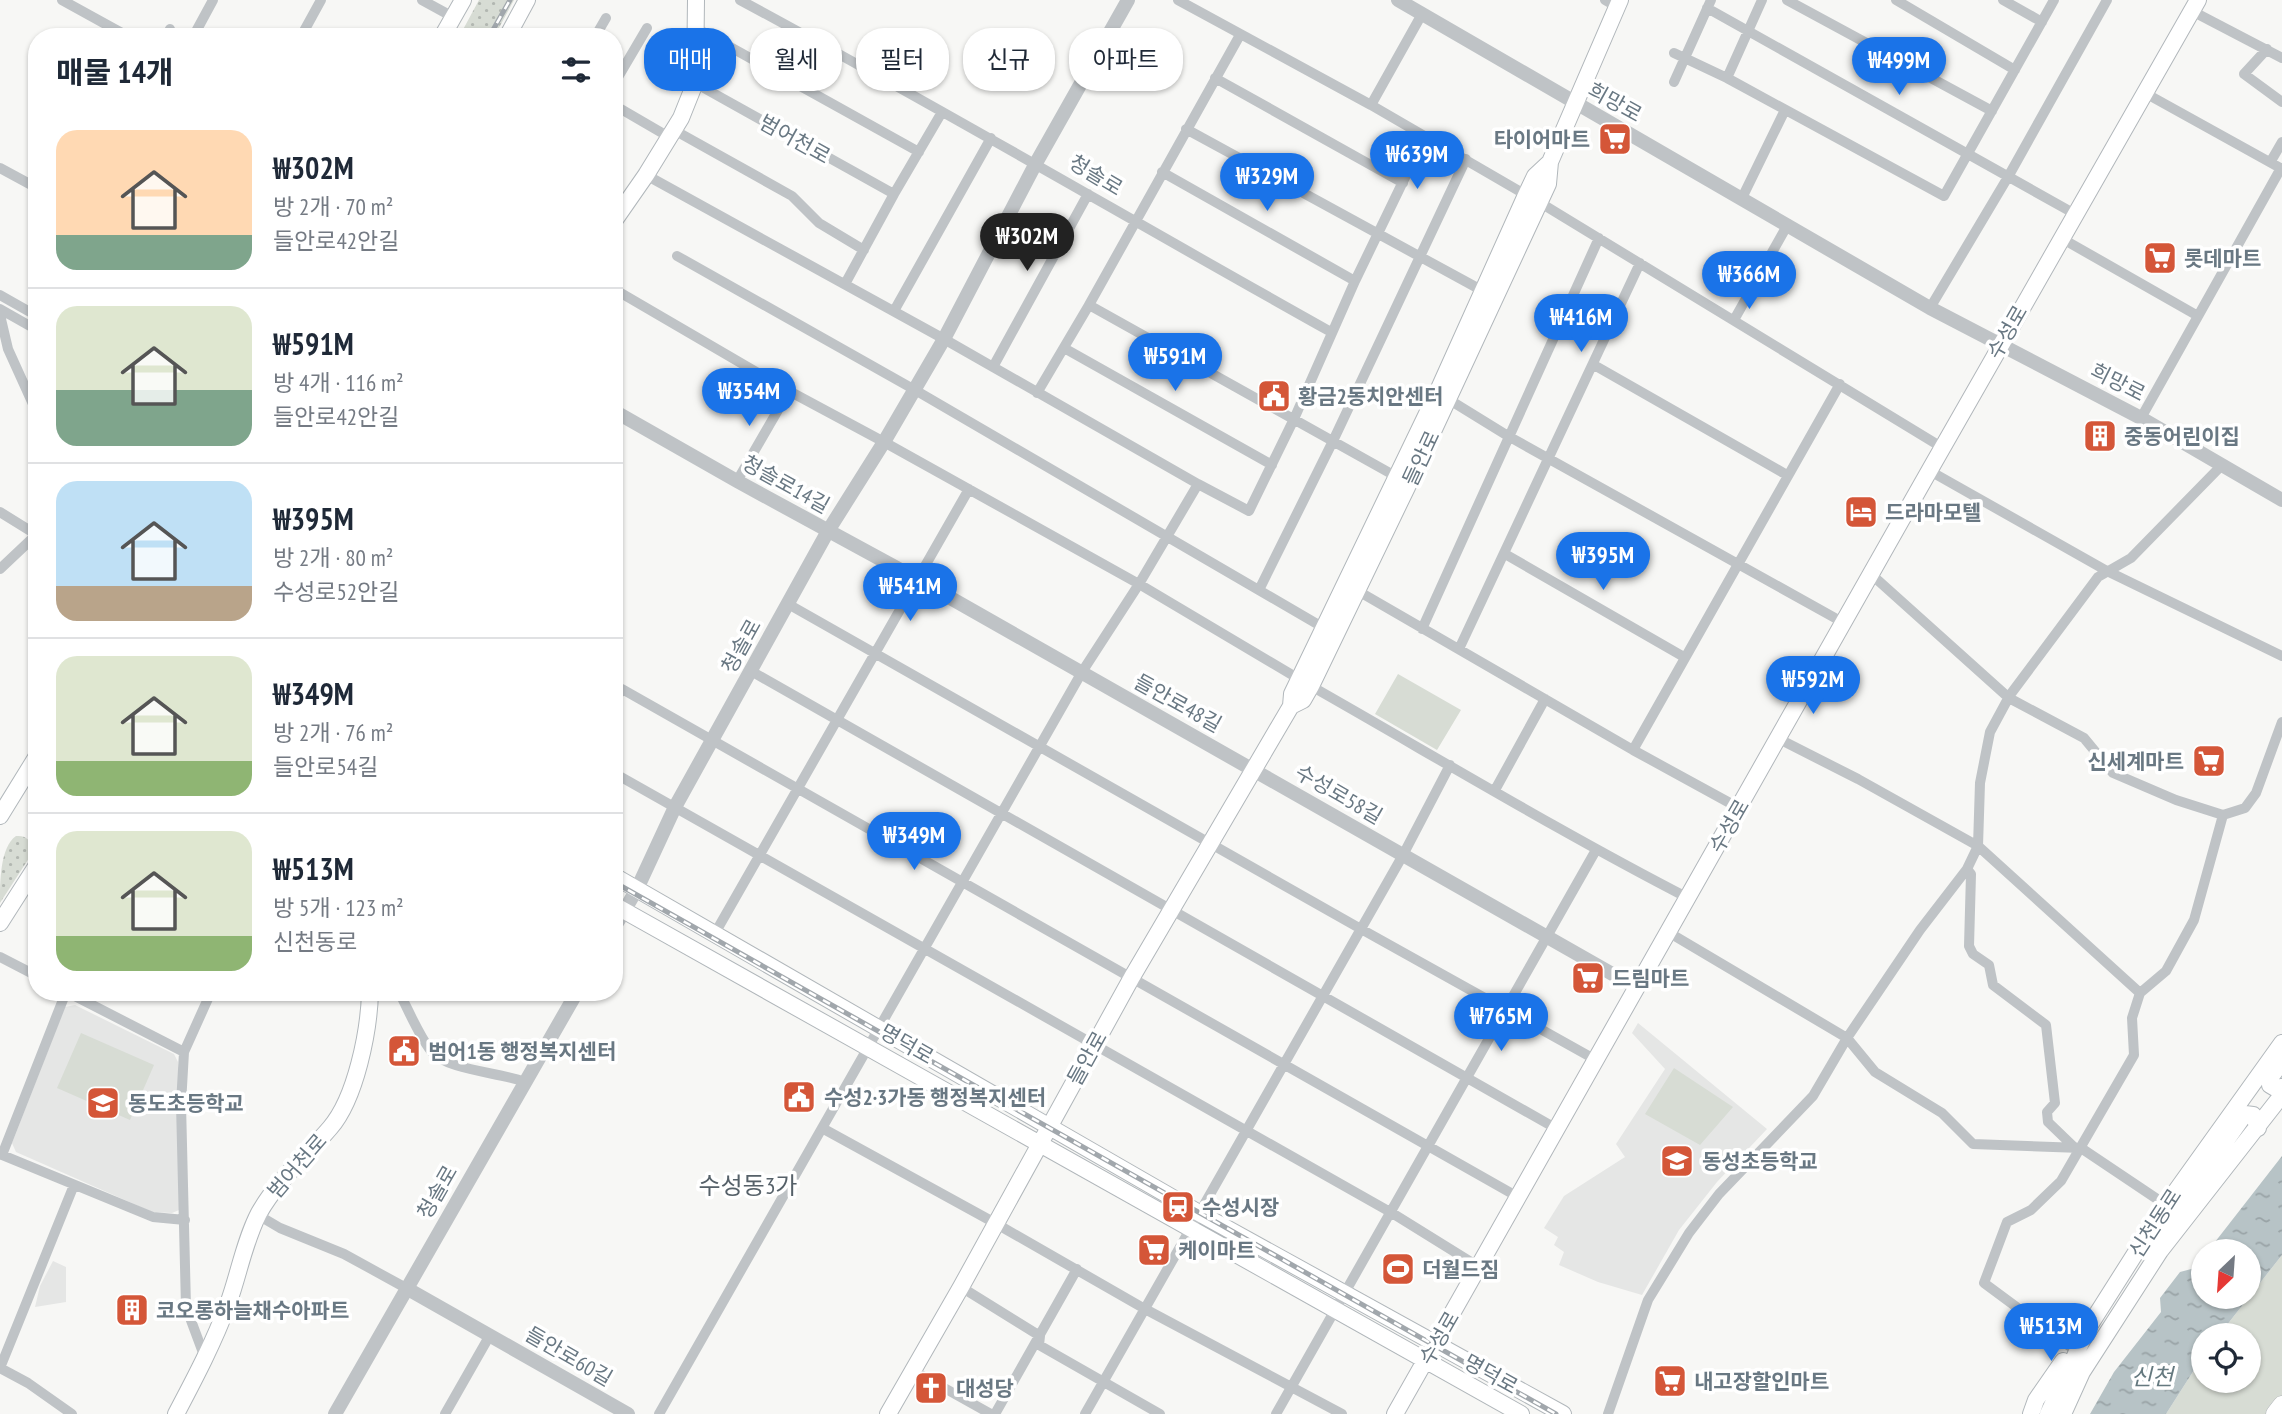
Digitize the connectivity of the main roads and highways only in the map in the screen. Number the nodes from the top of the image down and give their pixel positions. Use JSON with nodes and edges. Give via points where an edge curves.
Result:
{"nodes":[{"id":1,"x":463,"y":0,"type":"edge"},
{"id":2,"x":527,"y":0,"type":"edge"},
{"id":3,"x":696,"y":0,"type":"edge"},
{"id":4,"x":1614,"y":2,"type":"edge"},
{"id":5,"x":2195,"y":5,"type":"edge"},
{"id":6,"x":447,"y":28,"type":"edge"},
{"id":7,"x":512,"y":28,"type":"edge"},
{"id":8,"x":1533,"y":199,"type":"junction"},
{"id":9,"x":623,"y":208,"type":"edge"},
{"id":10,"x":1305,"y":683,"type":"junction"},
{"id":11,"x":28,"y":771,"type":"edge"},
{"id":12,"x":0,"y":816,"type":"edge"},
{"id":13,"x":28,"y":878,"type":"edge"},
{"id":14,"x":623,"y":881,"type":"edge"},
{"id":15,"x":623,"y":910,"type":"edge"},
{"id":16,"x":0,"y":923,"type":"edge"},
{"id":17,"x":369,"y":1001,"type":"edge"},
{"id":18,"x":2282,"y":1043,"type":"edge"},
{"id":19,"x":2282,"y":1062,"type":"edge"},
{"id":20,"x":2282,"y":1087,"type":"edge"},
{"id":21,"x":2282,"y":1095,"type":"edge"},
{"id":22,"x":1051,"y":1125,"type":"junction"},
{"id":23,"x":2258,"y":1128,"type":"junction"},
{"id":24,"x":1040,"y":1144,"type":"junction"},
{"id":25,"x":2118,"y":1280,"type":"junction"},
{"id":26,"x":2088,"y":1328,"type":"junction"},
{"id":27,"x":1435,"y":1343,"type":"junction"},
{"id":28,"x":1426,"y":1360,"type":"junction"},
{"id":29,"x":2282,"y":1405,"type":"edge"},
{"id":30,"x":176,"y":1414,"type":"edge"},
{"id":31,"x":888,"y":1414,"type":"edge"},
{"id":32,"x":1395,"y":1414,"type":"edge"},
{"id":33,"x":1521,"y":1414,"type":"edge"},
{"id":34,"x":1563,"y":1414,"type":"edge"},
{"id":35,"x":2031,"y":1414,"type":"edge"},
{"id":36,"x":2048,"y":1414,"type":"edge"},
{"id":37,"x":2063,"y":1414,"type":"edge"},
{"id":38,"x":2276,"y":1414,"type":"edge"}],
"edges":[{"from":1,"to":6,"type":"main road"},
{"from":2,"to":7,"type":"main road"},
{"from":3,"to":9,"type":"main road","via":[[695,83],[671,133]]},
{"from":4,"to":8,"type":"main road","name":"들안로","via":[[1550,162],[1548,184]]},
{"from":5,"to":27,"type":"main road","name":"수성로"},
{"from":8,"to":10,"type":"main road","name":"들안로","via":[[1448,399],[1358,591]]},
{"from":8,"to":10,"type":"main road","name":"들안로","via":[[1483,290],[1324,628]]},
{"from":10,"to":22,"type":"main road","name":"들안로","via":[[1303,700],[1291,706],[1209,843]]},
{"from":11,"to":12,"type":"main road"},
{"from":13,"to":16,"type":"main road"},
{"from":14,"to":22,"type":"main road","name":"명덕로"},
{"from":15,"to":24,"type":"main road","name":"명덕로"},
{"from":17,"to":30,"type":"main road","name":"범어천로","via":[[353,1083],[340,1113],[271,1193],[258,1216],[205,1358]]},
{"from":18,"to":25,"type":"main road","name":"신천동로"},
{"from":19,"to":20,"type":"main road","via":[[2270,1078],[2270,1085]]},
{"from":21,"to":23,"type":"main road","name":"신천동로"},
{"from":22,"to":24,"type":"main road","name":"들안로"},
{"from":22,"to":27,"type":"main road","name":"명덕로"},
{"from":23,"to":25,"type":"main road","via":[[2253,1115],[2245,1114],[2175,1213]]},
{"from":23,"to":37,"type":"main road","name":"신천동로","via":[[2161,1251],[2082,1371]]},
{"from":24,"to":28,"type":"main road","name":"명덕로"},
{"from":24,"to":31,"type":"main road","name":"들안로"},
{"from":25,"to":26,"type":"main road","name":"신천동로"},
{"from":26,"to":35,"type":"main road"},
{"from":26,"to":36,"type":"main road","name":"신천동로"},
{"from":27,"to":28,"type":"main road","name":"수성로"},
{"from":27,"to":34,"type":"main road","name":"명덕로"},
{"from":28,"to":32,"type":"main road","name":"수성로"},
{"from":28,"to":33,"type":"main road","name":"명덕로"},
{"from":29,"to":38,"type":"highway"}]}
